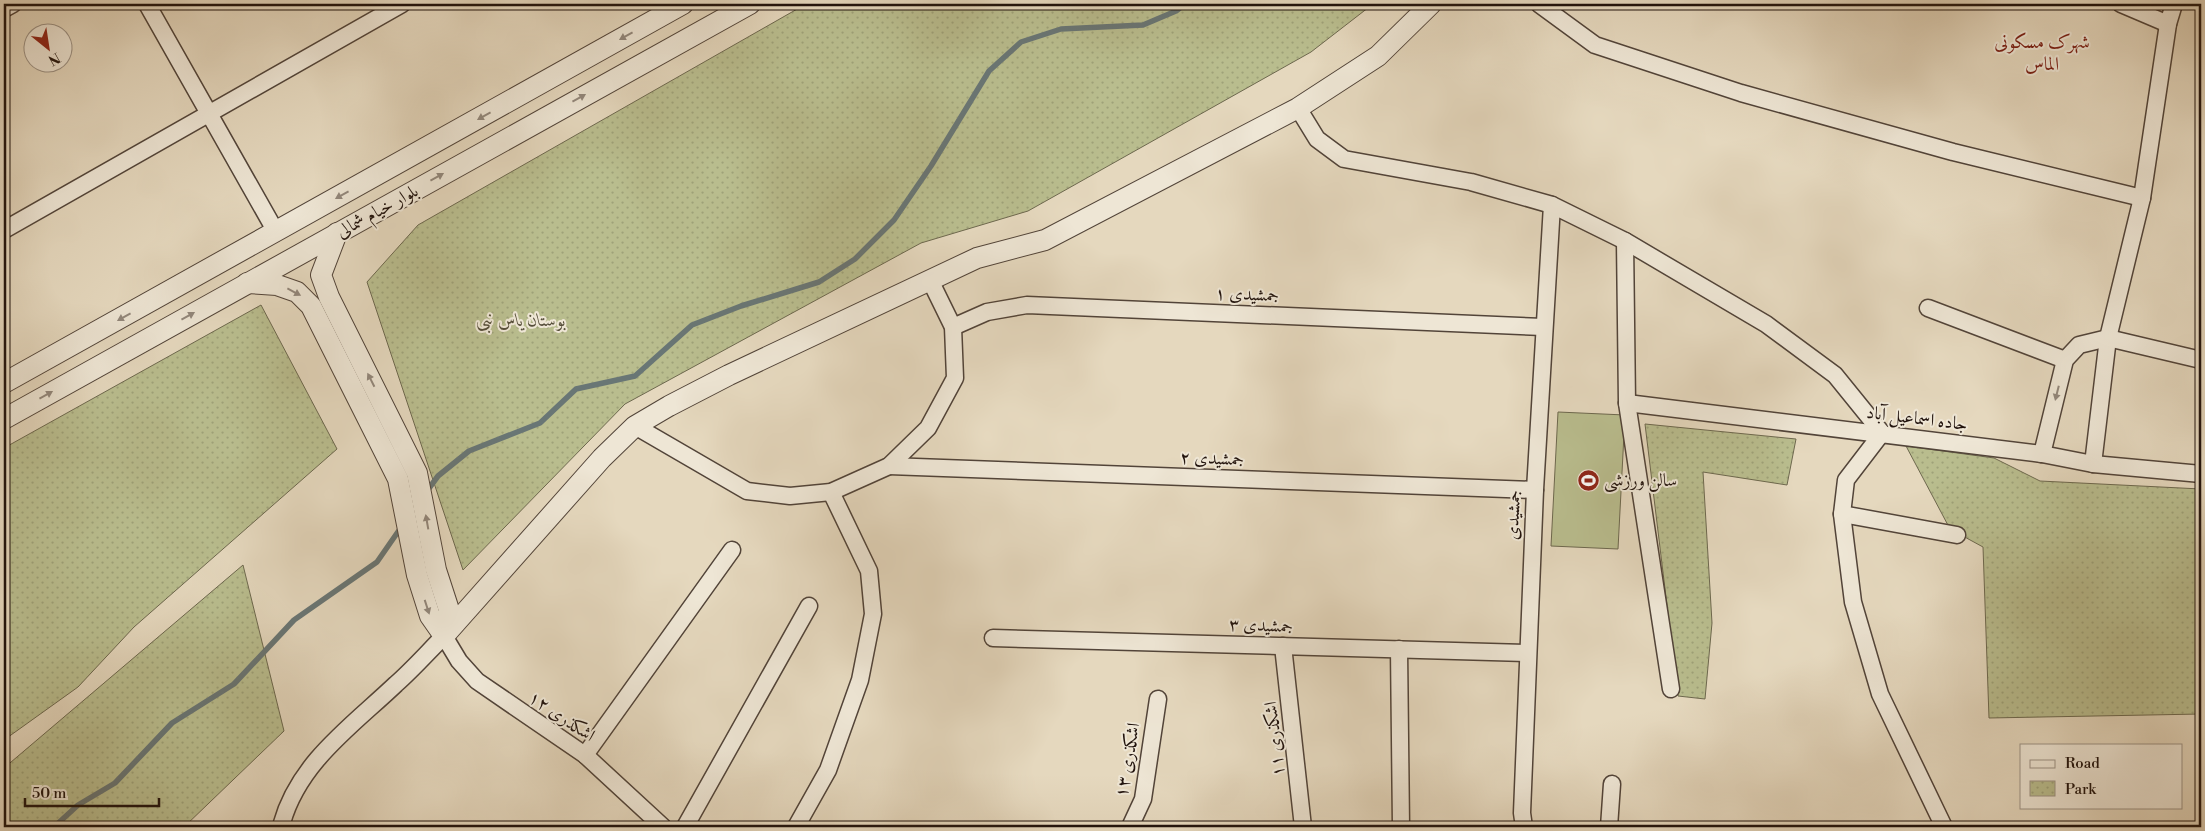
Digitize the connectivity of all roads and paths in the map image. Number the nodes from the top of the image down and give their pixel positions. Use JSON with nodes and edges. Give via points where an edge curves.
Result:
{"nodes":[{"id":1,"x":13,"y":4,"type":"edge"},
{"id":2,"x":147,"y":4,"type":"edge"},
{"id":3,"x":402,"y":4,"type":"edge"},
{"id":4,"x":683,"y":4,"type":"edge"},
{"id":5,"x":750,"y":4,"type":"edge"},
{"id":6,"x":1431,"y":4,"type":"edge"},
{"id":7,"x":1539,"y":4,"type":"edge"},
{"id":8,"x":2121,"y":4,"type":"edge"},
{"id":9,"x":2174,"y":4,"type":"edge"},
{"id":10,"x":4,"y":9,"type":"edge"},
{"id":11,"x":654,"y":20,"type":"junction"},
{"id":12,"x":2168,"y":24,"type":"junction"},
{"id":13,"x":669,"y":48,"type":"junction"},
{"id":14,"x":1298,"y":108,"type":"junction"},
{"id":15,"x":208,"y":114,"type":"junction"},
{"id":16,"x":2142,"y":198,"type":"junction"},
{"id":17,"x":1552,"y":205,"type":"junction"},
{"id":18,"x":4,"y":230,"type":"edge"},
{"id":19,"x":276,"y":232,"type":"junction"},
{"id":20,"x":337,"y":233,"type":"junction"},
{"id":21,"x":1625,"y":241,"type":"junction"},
{"id":22,"x":930,"y":280,"type":"junction"},
{"id":23,"x":247,"y":283,"type":"junction"},
{"id":24,"x":1928,"y":308,"type":"dead end"},
{"id":25,"x":954,"y":327,"type":"junction"},
{"id":26,"x":1543,"y":327,"type":"junction"},
{"id":27,"x":2108,"y":338,"type":"junction"},
{"id":28,"x":2065,"y":360,"type":"junction"},
{"id":29,"x":2201,"y":360,"type":"edge"},
{"id":30,"x":4,"y":383,"type":"edge"},
{"id":31,"x":1627,"y":403,"type":"junction"},
{"id":32,"x":4,"y":419,"type":"edge"},
{"id":33,"x":635,"y":426,"type":"junction"},
{"id":34,"x":384,"y":428,"type":"junction"},
{"id":35,"x":1882,"y":433,"type":"junction"},
{"id":36,"x":2042,"y":454,"type":"junction"},
{"id":37,"x":2092,"y":464,"type":"junction"},
{"id":38,"x":889,"y":466,"type":"junction"},
{"id":39,"x":2201,"y":474,"type":"edge"},
{"id":40,"x":1535,"y":490,"type":"junction"},
{"id":41,"x":831,"y":492,"type":"junction"},
{"id":42,"x":1842,"y":514,"type":"junction"},
{"id":43,"x":1957,"y":535,"type":"dead end"},
{"id":44,"x":732,"y":550,"type":"dead end"},
{"id":45,"x":809,"y":606,"type":"dead end"},
{"id":46,"x":444,"y":636,"type":"junction"},
{"id":47,"x":993,"y":638,"type":"dead end"},
{"id":48,"x":1283,"y":646,"type":"junction"},
{"id":49,"x":1400,"y":649,"type":"junction"},
{"id":50,"x":1527,"y":653,"type":"junction"},
{"id":51,"x":1671,"y":689,"type":"dead end"},
{"id":52,"x":1158,"y":699,"type":"dead end"},
{"id":53,"x":585,"y":755,"type":"junction"},
{"id":54,"x":1612,"y":784,"type":"dead end"},
{"id":55,"x":282,"y":826,"type":"edge"},
{"id":56,"x":662,"y":827,"type":"edge"},
{"id":57,"x":685,"y":827,"type":"edge"},
{"id":58,"x":796,"y":827,"type":"edge"},
{"id":59,"x":1130,"y":827,"type":"edge"},
{"id":60,"x":1303,"y":827,"type":"edge"},
{"id":61,"x":1401,"y":827,"type":"edge"},
{"id":62,"x":1524,"y":827,"type":"edge"},
{"id":63,"x":1609,"y":827,"type":"edge"},
{"id":64,"x":1944,"y":827,"type":"edge"}],
"edges":[{"from":1,"to":10,"type":"street"},
{"from":2,"to":15,"type":"street"},
{"from":3,"to":15,"type":"street"},
{"from":4,"to":11,"type":"street","name":"بلوار خیام شمالی"},
{"from":5,"to":13,"type":"street","name":"بلوار خیام شمالی"},
{"from":6,"to":14,"type":"street","via":[[1378,56]]},
{"from":7,"to":16,"type":"street","via":[[1595,44],[1741,93],[1953,152]]},
{"from":8,"to":12,"type":"street"},
{"from":9,"to":12,"type":"street"},
{"from":11,"to":13,"type":"street"},
{"from":11,"to":19,"type":"street","name":"بلوار خیام شمالی","one_way":true},
{"from":12,"to":16,"type":"street"},
{"from":20,"to":13,"type":"street","name":"بلوار خیام شمالی","one_way":true},
{"from":14,"to":17,"type":"street","via":[[1317,139],[1344,159],[1470,182]]},
{"from":14,"to":22,"type":"street","via":[[1045,240],[977,258]]},
{"from":15,"to":18,"type":"street"},
{"from":15,"to":19,"type":"street"},
{"from":16,"to":27,"type":"street"},
{"from":17,"to":21,"type":"street"},
{"from":17,"to":26,"type":"street","name":"جمشیدی"},
{"from":19,"to":30,"type":"street","name":"بلوار خیام شمالی","one_way":true},
{"from":20,"to":23,"type":"street","name":"بلوار خیام شمالی"},
{"from":34,"to":20,"type":"street","one_way":true,"via":[[321,275]]},
{"from":21,"to":31,"type":"street"},
{"from":21,"to":35,"type":"street","via":[[1766,324],[1834,376]]},
{"from":22,"to":25,"type":"street"},
{"from":22,"to":33,"type":"street","via":[[729,375]]},
{"from":32,"to":23,"type":"street","name":"بلوار خیام شمالی","one_way":true},
{"from":23,"to":34,"type":"street","one_way":true,"via":[[297,292],[311,306]]},
{"from":24,"to":28,"type":"street"},
{"from":25,"to":26,"type":"street","name":"جمشیدی ۱","via":[[987,312],[1027,305]]},
{"from":25,"to":38,"type":"street","via":[[955,378],[928,428]]},
{"from":26,"to":40,"type":"street","name":"جمشیدی"},
{"from":27,"to":28,"type":"street","via":[[2079,345]]},
{"from":27,"to":29,"type":"street"},
{"from":27,"to":37,"type":"street"},
{"from":28,"to":36,"type":"street","one_way":true},
{"from":31,"to":35,"type":"street","name":"جاده اسماعیل آباد"},
{"from":31,"to":51,"type":"street"},
{"from":33,"to":41,"type":"street","via":[[748,491],[790,496]]},
{"from":33,"to":46,"type":"street","via":[[602,458]]},
{"from":34,"to":46,"type":"street","one_way":true,"via":[[417,575],[430,616]]},
{"from":46,"to":34,"type":"street","one_way":true,"via":[[449,610],[436,570],[418,473]]},
{"from":35,"to":36,"type":"street","name":"جاده اسماعیل آباد"},
{"from":35,"to":42,"type":"street","via":[[1846,480]]},
{"from":36,"to":37,"type":"street","name":"جاده اسماعیل آباد"},
{"from":37,"to":39,"type":"street","name":"جاده اسماعیل آباد"},
{"from":38,"to":40,"type":"street","name":"جمشیدی ۲"},
{"from":38,"to":41,"type":"street"},
{"from":40,"to":50,"type":"street","name":"جمشیدی"},
{"from":41,"to":58,"type":"street","via":[[869,571],[873,614],[860,680],[828,770]]},
{"from":42,"to":43,"type":"street"},
{"from":42,"to":64,"type":"street","via":[[1853,602],[1880,694]]},
{"from":44,"to":53,"type":"street"},
{"from":45,"to":57,"type":"street"},
{"from":46,"to":53,"type":"street","name":"اشکذری ۱۲","via":[[459,661],[477,681]]},
{"from":46,"to":55,"type":"street","via":[[339,734],[288,803]]},
{"from":47,"to":48,"type":"street","name":"جمشیدی ۳"},
{"from":48,"to":49,"type":"street","name":"جمشیدی ۳"},
{"from":48,"to":60,"type":"street","name":"اشکذری ۱۱"},
{"from":49,"to":50,"type":"street","name":"جمشیدی ۳"},
{"from":49,"to":61,"type":"street"},
{"from":50,"to":62,"type":"street","name":"جمشیدی"},
{"from":52,"to":59,"type":"street","name":"اشکذری ۱۳","via":[[1142,799]]},
{"from":53,"to":56,"type":"street","name":"اشکذری ۱۲"},
{"from":54,"to":63,"type":"street"}]}
